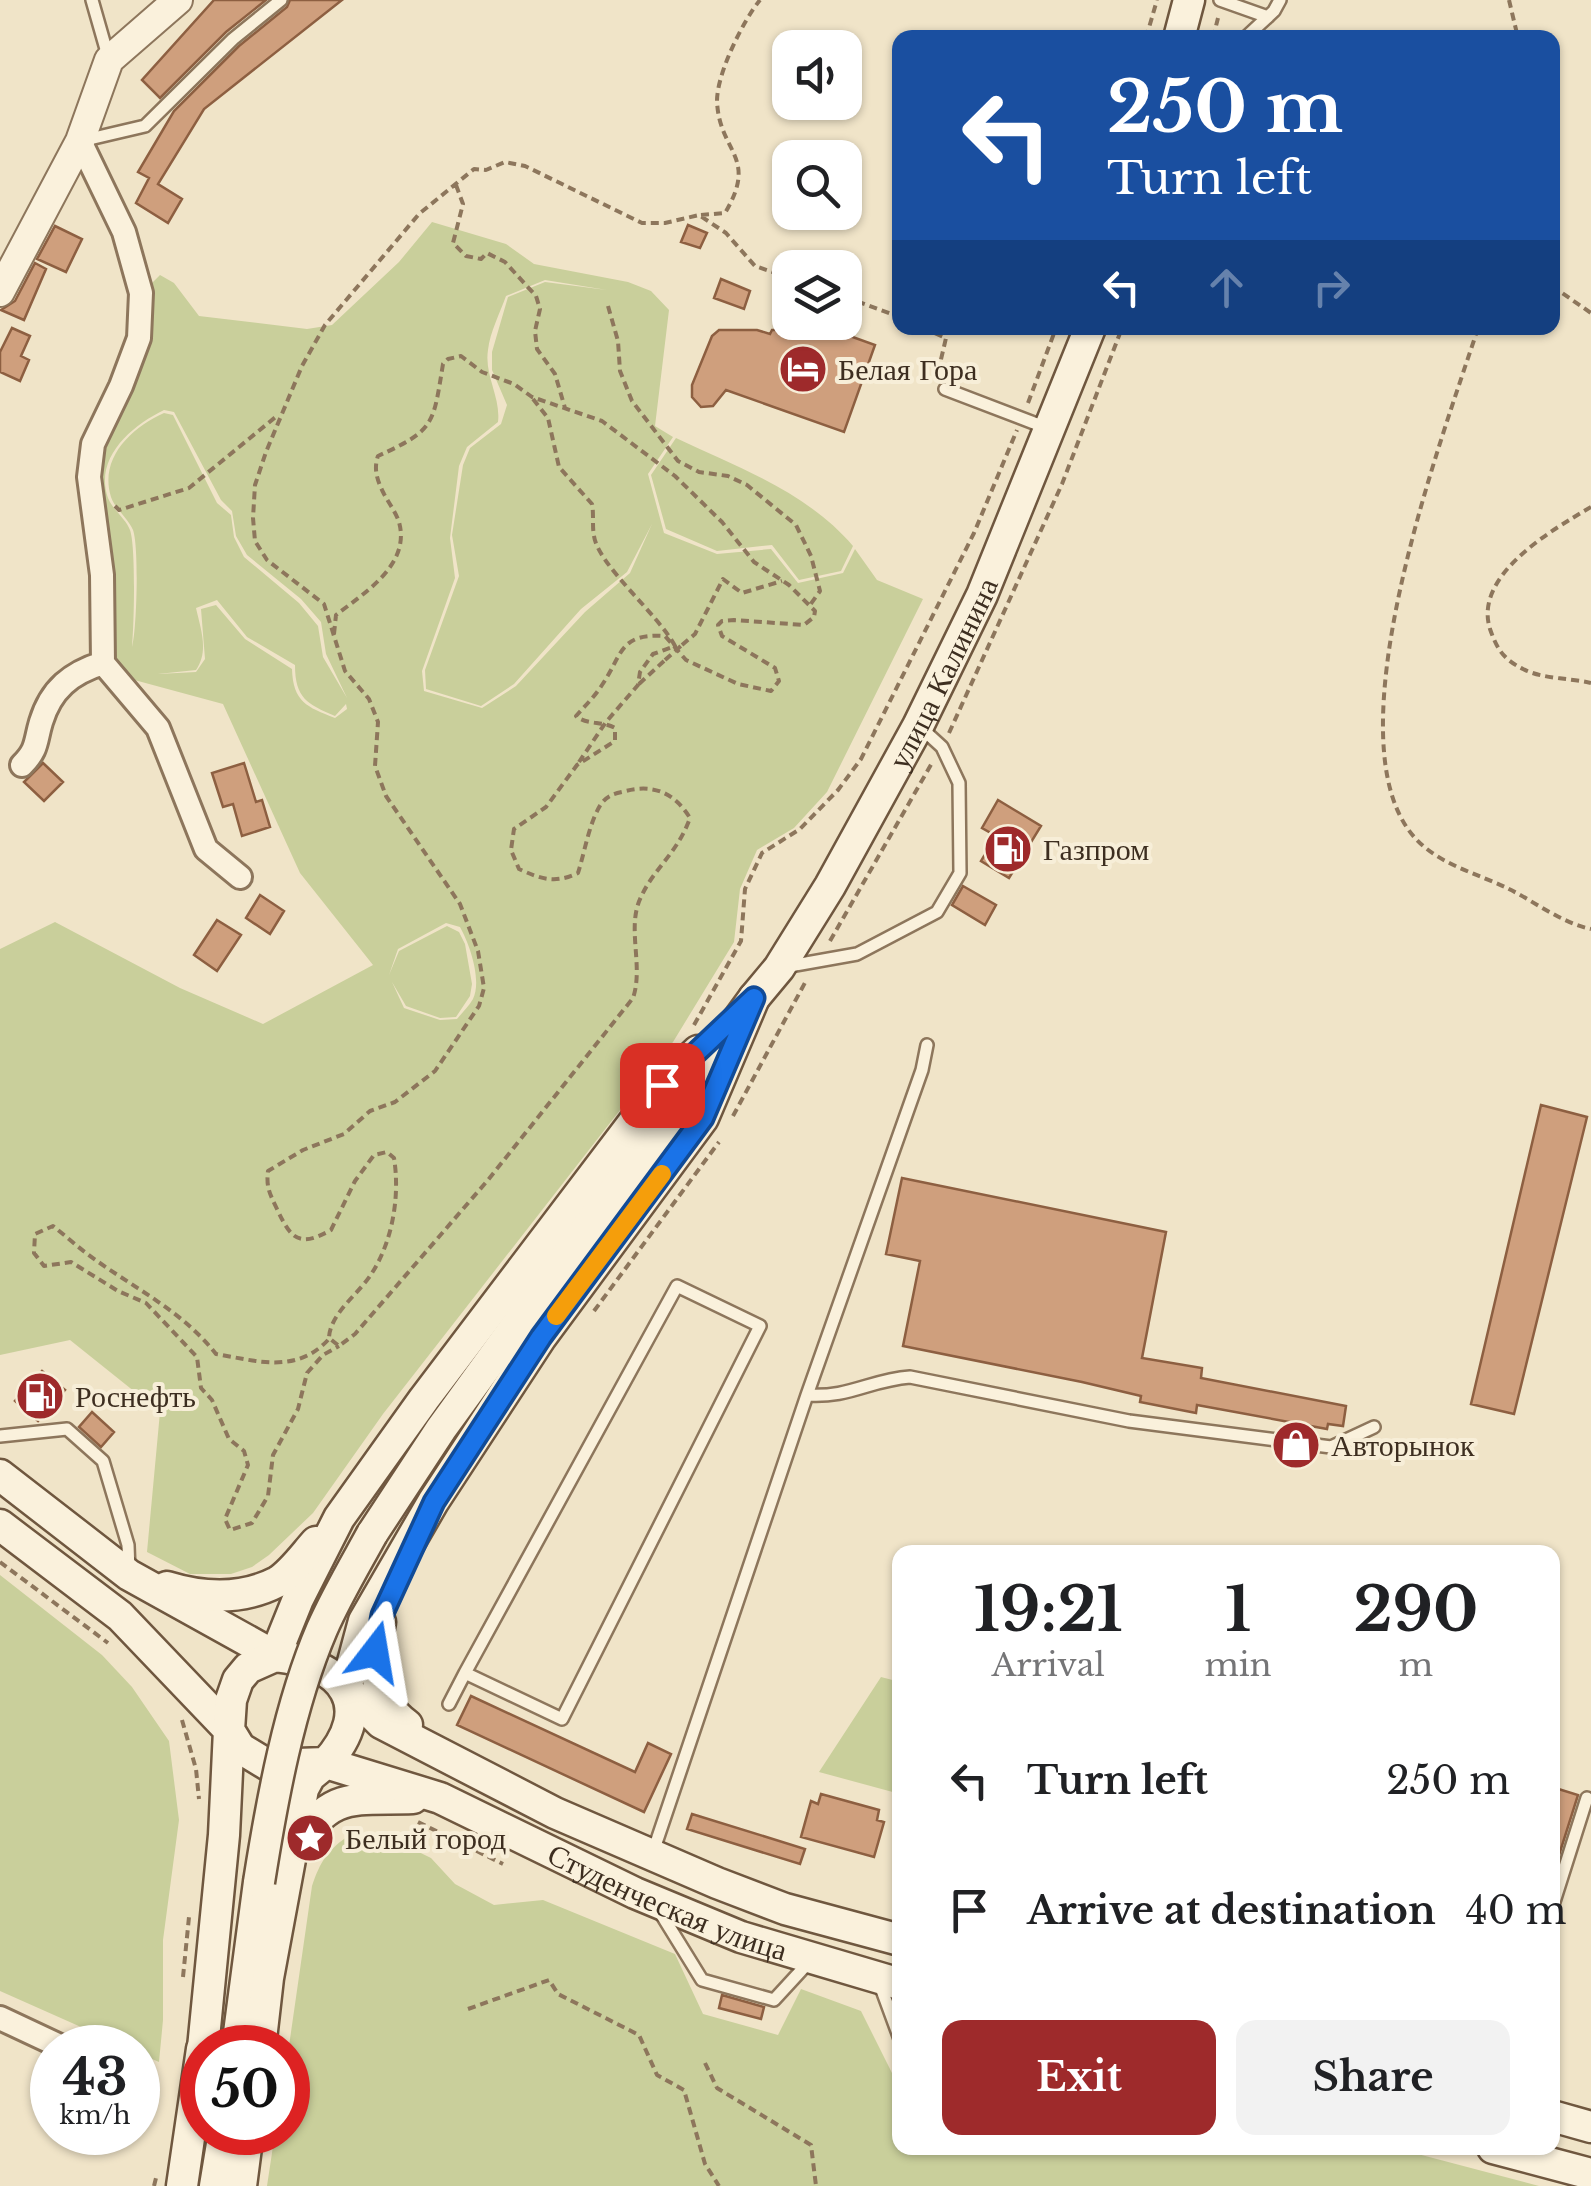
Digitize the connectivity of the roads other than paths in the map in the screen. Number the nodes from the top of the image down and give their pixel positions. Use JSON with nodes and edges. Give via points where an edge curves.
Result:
{"nodes":[{"id":1,"x":92,"y":0,"type":"edge"},
{"id":2,"x":178,"y":0,"type":"edge"},
{"id":3,"x":280,"y":0,"type":"edge"},
{"id":4,"x":1189,"y":0,"type":"edge"},
{"id":5,"x":1221,"y":0,"type":"edge"},
{"id":6,"x":1280,"y":0,"type":"edge"},
{"id":7,"x":1268,"y":17,"type":"junction"},
{"id":8,"x":1181,"y":30,"type":"edge"},
{"id":9,"x":1254,"y":30,"type":"edge"},
{"id":10,"x":109,"y":60,"type":"junction"},
{"id":11,"x":80,"y":142,"type":"junction"},
{"id":12,"x":0,"y":292,"type":"edge"},
{"id":13,"x":1086,"y":335,"type":"edge"},
{"id":14,"x":945,"y":390,"type":"dead end"},
{"id":15,"x":1037,"y":424,"type":"junction"},
{"id":16,"x":103,"y":663,"type":"junction"},
{"id":17,"x":918,"y":726,"type":"junction"},
{"id":18,"x":22,"y":765,"type":"dead end"},
{"id":19,"x":240,"y":877,"type":"dead end"},
{"id":20,"x":779,"y":968,"type":"junction"},
{"id":21,"x":754,"y":998,"type":"junction"},
{"id":22,"x":927,"y":1045,"type":"dead end"},
{"id":23,"x":807,"y":1395,"type":"junction"},
{"id":24,"x":1374,"y":1427,"type":"dead end"},
{"id":25,"x":0,"y":1436,"type":"edge"},
{"id":26,"x":0,"y":1475,"type":"edge"},
{"id":27,"x":434,"y":1502,"type":"junction"},
{"id":28,"x":338,"y":1518,"type":"junction"},
{"id":29,"x":0,"y":1525,"type":"edge"},
{"id":30,"x":129,"y":1575,"type":"junction"},
{"id":31,"x":275,"y":1656,"type":"junction"},
{"id":32,"x":465,"y":1673,"type":"junction"},
{"id":33,"x":346,"y":1688,"type":"junction"},
{"id":34,"x":449,"y":1704,"type":"dead end"},
{"id":35,"x":229,"y":1730,"type":"junction"},
{"id":36,"x":458,"y":1762,"type":"junction"},
{"id":37,"x":326,"y":1763,"type":"junction"},
{"id":38,"x":440,"y":1798,"type":"junction"},
{"id":39,"x":1587,"y":1798,"type":"dead end"},
{"id":40,"x":290,"y":1854,"type":"junction"},
{"id":41,"x":652,"y":1856,"type":"junction"},
{"id":42,"x":1560,"y":1883,"type":"edge"},
{"id":43,"x":644,"y":1896,"type":"junction"},
{"id":44,"x":892,"y":1932,"type":"edge"},
{"id":45,"x":812,"y":1958,"type":"junction"},
{"id":46,"x":889,"y":1981,"type":"edge"},
{"id":47,"x":0,"y":2018,"type":"edge"},
{"id":48,"x":205,"y":2025,"type":"edge"},
{"id":49,"x":240,"y":2025,"type":"edge"},
{"id":50,"x":263,"y":2025,"type":"edge"},
{"id":51,"x":30,"y":2032,"type":"edge"},
{"id":52,"x":1560,"y":2118,"type":"edge"},
{"id":53,"x":1591,"y":2126,"type":"edge"},
{"id":54,"x":187,"y":2155,"type":"edge"},
{"id":55,"x":221,"y":2155,"type":"edge"},
{"id":56,"x":245,"y":2155,"type":"edge"},
{"id":57,"x":1520,"y":2155,"type":"edge"},
{"id":58,"x":1591,"y":2174,"type":"edge"},
{"id":59,"x":182,"y":2186,"type":"edge"},
{"id":60,"x":216,"y":2186,"type":"edge"},
{"id":61,"x":241,"y":2186,"type":"edge"}],
"edges":[{"from":1,"to":10,"type":"lane"},
{"from":2,"to":10,"type":"street"},
{"from":3,"to":11,"type":"lane","via":[[145,126]]},
{"from":4,"to":8,"type":"main road"},
{"from":5,"to":7,"type":"lane"},
{"from":6,"to":7,"type":"lane"},
{"from":7,"to":9,"type":"lane"},
{"from":10,"to":11,"type":"street"},
{"from":11,"to":12,"type":"street"},
{"from":11,"to":16,"type":"street","via":[[124,232],[141,293],[139,338],[93,444],[88,477],[102,575]]},
{"from":13,"to":15,"type":"main road","name":"улица Калинина"},
{"from":14,"to":15,"type":"lane"},
{"from":15,"to":17,"type":"main road","name":"улица Калинина","via":[[982,595]]},
{"from":16,"to":18,"type":"street","via":[[55,689],[34,753]]},
{"from":16,"to":19,"type":"street","via":[[158,728],[206,849]]},
{"from":17,"to":20,"type":"main road","name":"улица Калинина"},
{"from":17,"to":20,"type":"lane","via":[[942,748],[959,783],[960,873],[938,912],[857,954]]},
{"from":20,"to":21,"type":"main road","name":"улица Калинина"},
{"from":21,"to":27,"type":"main road","via":[[703,1118],[541,1337]]},
{"from":21,"to":28,"type":"main road","via":[[662,1085]]},
{"from":21,"to":49,"type":"main road","bridge":true,"via":[[441,1429],[372,1534],[322,1629],[270,1811]]},
{"from":22,"to":23,"type":"lane"},
{"from":23,"to":24,"type":"lane","via":[[836,1397],[910,1376],[1128,1421],[1331,1447]]},
{"from":23,"to":41,"type":"lane"},
{"from":25,"to":30,"type":"lane","via":[[67,1429],[103,1461],[128,1545]]},
{"from":26,"to":30,"type":"main road"},
{"from":27,"to":33,"type":"main road","via":[[364,1621]]},
{"from":27,"to":36,"type":"main road","via":[[382,1615],[375,1652],[379,1689],[391,1714]]},
{"from":28,"to":30,"type":"main road","via":[[280,1581],[253,1590],[223,1597],[185,1593]]},
{"from":28,"to":31,"type":"main road"},
{"from":29,"to":35,"type":"main road","via":[[120,1616]]},
{"from":30,"to":31,"type":"main road"},
{"from":31,"to":33,"type":"main road","via":[[327,1670]]},
{"from":31,"to":35,"type":"main road","via":[[238,1680]]},
{"from":32,"to":32,"type":"lane","via":[[562,1719],[760,1326],[677,1286]]},
{"from":32,"to":34,"type":"lane"},
{"from":33,"to":36,"type":"main road","name":"Студенческая улица","via":[[381,1723]]},
{"from":33,"to":37,"type":"main road","via":[[350,1722],[343,1744]]},
{"from":35,"to":37,"type":"main road","via":[[240,1748],[268,1764]]},
{"from":35,"to":48,"type":"main road"},
{"from":36,"to":41,"type":"main road","name":"Студенческая улица"},
{"from":37,"to":38,"type":"main road","name":"Студенческая улица"},
{"from":37,"to":40,"type":"main road","via":[[303,1789]]},
{"from":38,"to":40,"type":"main road","via":[[341,1800],[315,1818]]},
{"from":38,"to":43,"type":"main road","name":"Студенческая улица"},
{"from":39,"to":42,"type":"lane"},
{"from":40,"to":50,"type":"main road"},
{"from":41,"to":43,"type":"main road"},
{"from":41,"to":44,"type":"main road","name":"Студенческая улица","via":[[785,1908]]},
{"from":43,"to":45,"type":"main road","name":"Студенческая улица"},
{"from":43,"to":45,"type":"lane","via":[[702,1980],[774,2000]]},
{"from":45,"to":46,"type":"main road","name":"Студенческая улица"},
{"from":47,"to":51,"type":"street"},
{"from":52,"to":53,"type":"main road"},
{"from":54,"to":59,"type":"main road"},
{"from":55,"to":60,"type":"main road"},
{"from":56,"to":61,"type":"main road"},
{"from":57,"to":58,"type":"main road"}]}
